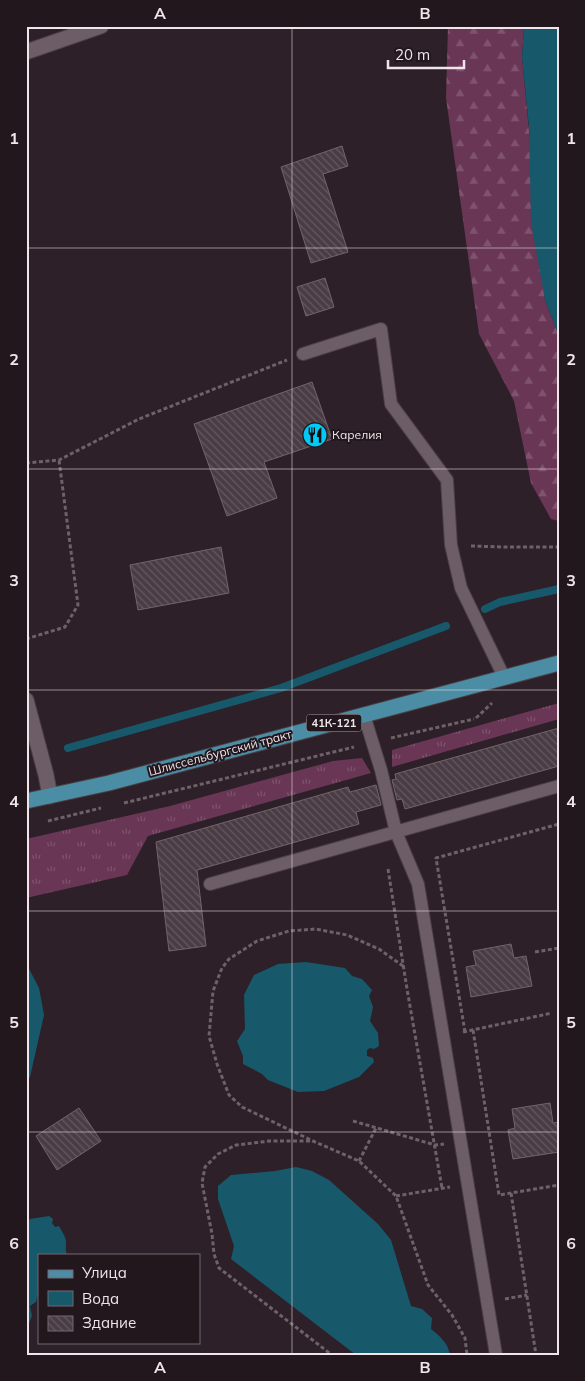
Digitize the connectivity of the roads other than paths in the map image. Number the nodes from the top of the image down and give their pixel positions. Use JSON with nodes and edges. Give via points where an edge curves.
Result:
{"nodes":[{"id":1,"x":101,"y":26,"type":"edge"},
{"id":2,"x":26,"y":52,"type":"edge"},
{"id":3,"x":303,"y":354,"type":"road end"},
{"id":4,"x":559,"y":663,"type":"edge"},
{"id":5,"x":504,"y":677,"type":"junction"},
{"id":6,"x":26,"y":700,"type":"edge"},
{"id":7,"x":364,"y":715,"type":"junction"},
{"id":8,"x":559,"y":786,"type":"edge"},
{"id":9,"x":50,"y":796,"type":"junction"},
{"id":10,"x":26,"y":801,"type":"edge"},
{"id":11,"x":396,"y":832,"type":"junction"},
{"id":12,"x":210,"y":884,"type":"dead end"},
{"id":13,"x":496,"y":1355,"type":"edge"}],
"edges":[{"from":1,"to":2,"type":"street"},
{"from":3,"to":5,"type":"lane","via":[[381,329],[391,404],[447,480],[451,545],[461,588]]},
{"from":4,"to":5,"type":"main road","name":"Шлиссельбургский тракт","number":"41К-121"},
{"from":5,"to":7,"type":"main road","name":"Шлиссельбургский тракт","number":"41К-121"},
{"from":6,"to":9,"type":"street"},
{"from":7,"to":9,"type":"main road","name":"Шлиссельбургский тракт","number":"41К-121"},
{"from":7,"to":11,"type":"lane"},
{"from":8,"to":11,"type":"lane"},
{"from":9,"to":10,"type":"main road","name":"Шлиссельбургский тракт","number":"41К-121"},
{"from":11,"to":12,"type":"lane"},
{"from":11,"to":13,"type":"lane","via":[[418,884]]}]}
